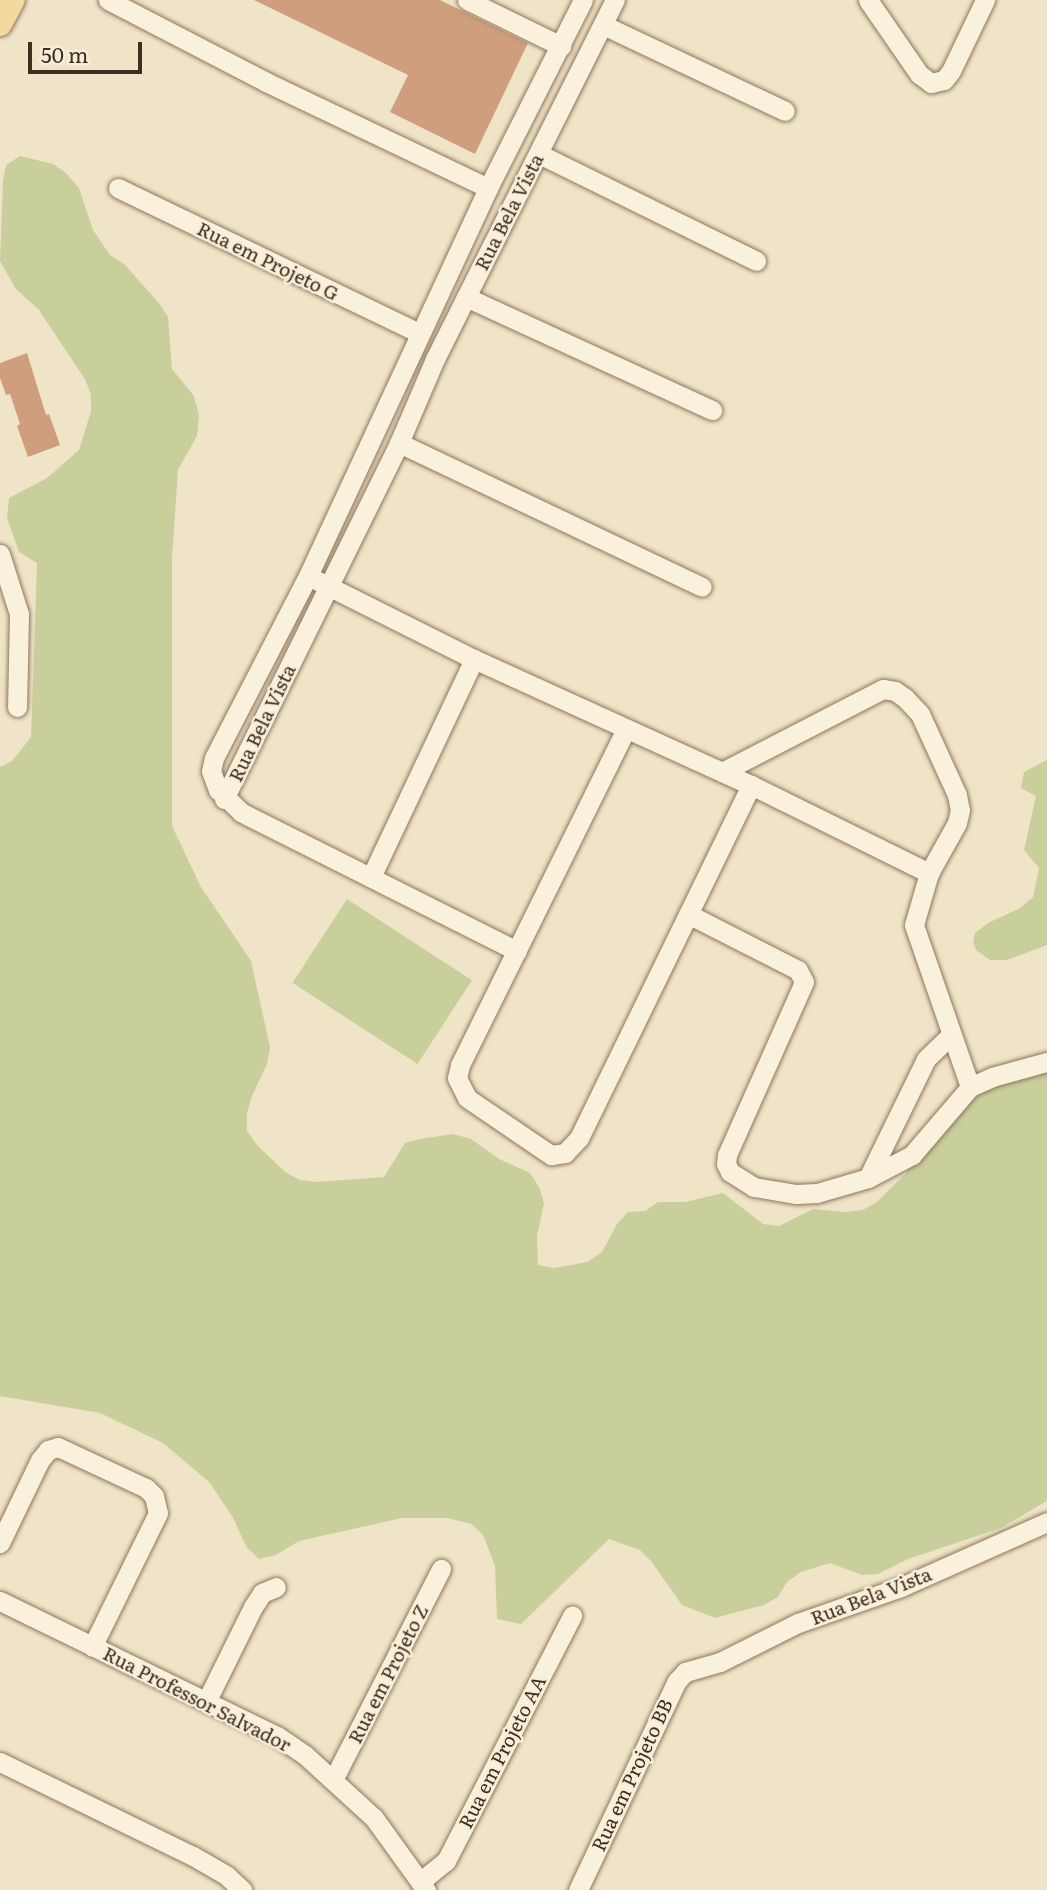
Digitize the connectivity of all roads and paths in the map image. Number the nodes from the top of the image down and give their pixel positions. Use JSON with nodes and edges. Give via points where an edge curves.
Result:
{"nodes":[{"id":1,"x":13,"y":0,"type":"edge"},
{"id":2,"x":108,"y":0,"type":"edge"},
{"id":3,"x":467,"y":0,"type":"edge"},
{"id":4,"x":583,"y":0,"type":"edge"},
{"id":5,"x":615,"y":0,"type":"edge"},
{"id":6,"x":868,"y":0,"type":"edge"},
{"id":7,"x":985,"y":0,"type":"edge"},
{"id":8,"x":0,"y":24,"type":"edge"},
{"id":9,"x":603,"y":25,"type":"junction"},
{"id":10,"x":561,"y":46,"type":"junction"},
{"id":11,"x":552,"y":66,"type":"junction"},
{"id":12,"x":577,"y":78,"type":"junction"},
{"id":13,"x":785,"y":111,"type":"dead end"},
{"id":14,"x":539,"y":154,"type":"junction"},
{"id":15,"x":118,"y":188,"type":"dead end"},
{"id":16,"x":488,"y":188,"type":"junction"},
{"id":17,"x":756,"y":261,"type":"dead end"},
{"id":18,"x":466,"y":297,"type":"junction"},
{"id":19,"x":415,"y":341,"type":"junction"},
{"id":20,"x":435,"y":359,"type":"junction"},
{"id":21,"x":712,"y":410,"type":"dead end"},
{"id":22,"x":399,"y":443,"type":"junction"},
{"id":23,"x":0,"y":554,"type":"edge"},
{"id":24,"x":308,"y":576,"type":"junction"},
{"id":25,"x":329,"y":587,"type":"junction"},
{"id":26,"x":702,"y":587,"type":"dead end"},
{"id":27,"x":6,"y":592,"type":"edge"},
{"id":28,"x":474,"y":659,"type":"junction"},
{"id":29,"x":17,"y":707,"type":"dead end"},
{"id":30,"x":626,"y":729,"type":"junction"},
{"id":31,"x":722,"y":772,"type":"junction"},
{"id":32,"x":751,"y":785,"type":"junction"},
{"id":33,"x":224,"y":799,"type":"junction"},
{"id":34,"x":929,"y":873,"type":"junction"},
{"id":35,"x":371,"y":877,"type":"junction"},
{"id":36,"x":688,"y":914,"type":"junction"},
{"id":37,"x":517,"y":950,"type":"junction"},
{"id":38,"x":950,"y":1036,"type":"junction"},
{"id":39,"x":1047,"y":1062,"type":"edge"},
{"id":40,"x":970,"y":1087,"type":"junction"},
{"id":41,"x":868,"y":1178,"type":"junction"},
{"id":42,"x":1047,"y":1522,"type":"edge"},
{"id":43,"x":0,"y":1543,"type":"edge"},
{"id":44,"x":442,"y":1569,"type":"dead end"},
{"id":45,"x":276,"y":1587,"type":"dead end"},
{"id":46,"x":0,"y":1601,"type":"edge"},
{"id":47,"x":572,"y":1615,"type":"dead end"},
{"id":48,"x":92,"y":1647,"type":"junction"},
{"id":49,"x":694,"y":1668,"type":"joint"},
{"id":50,"x":206,"y":1702,"type":"junction"},
{"id":51,"x":0,"y":1762,"type":"edge"},
{"id":52,"x":334,"y":1778,"type":"junction"},
{"id":53,"x":423,"y":1885,"type":"edge"},
{"id":54,"x":242,"y":1890,"type":"edge"},
{"id":55,"x":578,"y":1890,"type":"edge"}],
"edges":[{"from":1,"to":8,"type":"main road"},
{"from":2,"to":16,"type":"street"},
{"from":3,"to":10,"type":"street"},
{"from":4,"to":10,"type":"street","name":"Rua Bela Vista"},
{"from":5,"to":9,"type":"street","name":"Rua Bela Vista"},
{"from":6,"to":7,"type":"street","via":[[931,83],[940,82],[951,71]]},
{"from":9,"to":12,"type":"street","name":"Rua Bela Vista"},
{"from":9,"to":13,"type":"street"},
{"from":10,"to":11,"type":"street","name":"Rua Bela Vista"},
{"from":11,"to":12,"type":"street"},
{"from":11,"to":16,"type":"street","name":"Rua Bela Vista"},
{"from":12,"to":14,"type":"street","name":"Rua Bela Vista"},
{"from":14,"to":17,"type":"street"},
{"from":14,"to":18,"type":"street","name":"Rua Bela Vista"},
{"from":15,"to":19,"type":"street","name":"Rua em Projeto G"},
{"from":16,"to":19,"type":"street","name":"Rua Bela Vista"},
{"from":18,"to":20,"type":"street","name":"Rua Bela Vista"},
{"from":18,"to":21,"type":"street"},
{"from":19,"to":20,"type":"street","name":"Rua em Projeto G"},
{"from":19,"to":24,"type":"street","name":"Rua Bela Vista"},
{"from":20,"to":22,"type":"street","name":"Rua Bela Vista"},
{"from":22,"to":25,"type":"street","name":"Rua Bela Vista"},
{"from":22,"to":26,"type":"street"},
{"from":23,"to":27,"type":"street"},
{"from":24,"to":25,"type":"street"},
{"from":24,"to":33,"type":"street","name":"Rua Bela Vista","via":[[214,758],[213,781]]},
{"from":25,"to":28,"type":"street"},
{"from":25,"to":33,"type":"street","name":"Rua Bela Vista"},
{"from":27,"to":29,"type":"street","via":[[19,614]]},
{"from":28,"to":30,"type":"street"},
{"from":28,"to":35,"type":"street"},
{"from":30,"to":31,"type":"street"},
{"from":30,"to":37,"type":"street"},
{"from":31,"to":32,"type":"street"},
{"from":31,"to":34,"type":"street","via":[[872,692],[895,691],[920,714],[960,810]]},
{"from":32,"to":34,"type":"street"},
{"from":32,"to":36,"type":"street"},
{"from":33,"to":35,"type":"street","via":[[241,813]]},
{"from":34,"to":38,"type":"street","via":[[914,925]]},
{"from":35,"to":37,"type":"street"},
{"from":36,"to":37,"type":"street","via":[[579,1138],[558,1155],[467,1098],[457,1078]]},
{"from":36,"to":41,"type":"street","via":[[798,970],[804,982],[727,1155],[730,1172],[754,1186],[796,1194],[840,1189]]},
{"from":38,"to":40,"type":"street"},
{"from":38,"to":41,"type":"street","via":[[926,1059]]},
{"from":39,"to":40,"type":"street"},
{"from":40,"to":41,"type":"street","via":[[912,1155]]},
{"from":42,"to":49,"type":"street","name":"Rua Bela Vista","via":[[901,1587],[798,1623],[720,1662]]},
{"from":43,"to":48,"type":"street","via":[[48,1450],[69,1450],[154,1496],[158,1513]]},
{"from":44,"to":52,"type":"street","name":"Rua em Projeto Z"},
{"from":45,"to":50,"type":"street","via":[[262,1594],[253,1607]]},
{"from":46,"to":48,"type":"street","name":"Rua Professor Salvador"},
{"from":47,"to":53,"type":"street","name":"Rua em Projeto AA","via":[[446,1861]]},
{"from":48,"to":50,"type":"street","name":"Rua Professor Salvador"},
{"from":49,"to":55,"type":"street","name":"Rua em Projeto BB","via":[[677,1681]]},
{"from":50,"to":52,"type":"street","name":"Rua Professor Salvador","via":[[277,1737]]},
{"from":51,"to":54,"type":"street","via":[[193,1856]]},
{"from":52,"to":53,"type":"street","name":"Rua Professor Salvador","via":[[374,1818]]}]}
